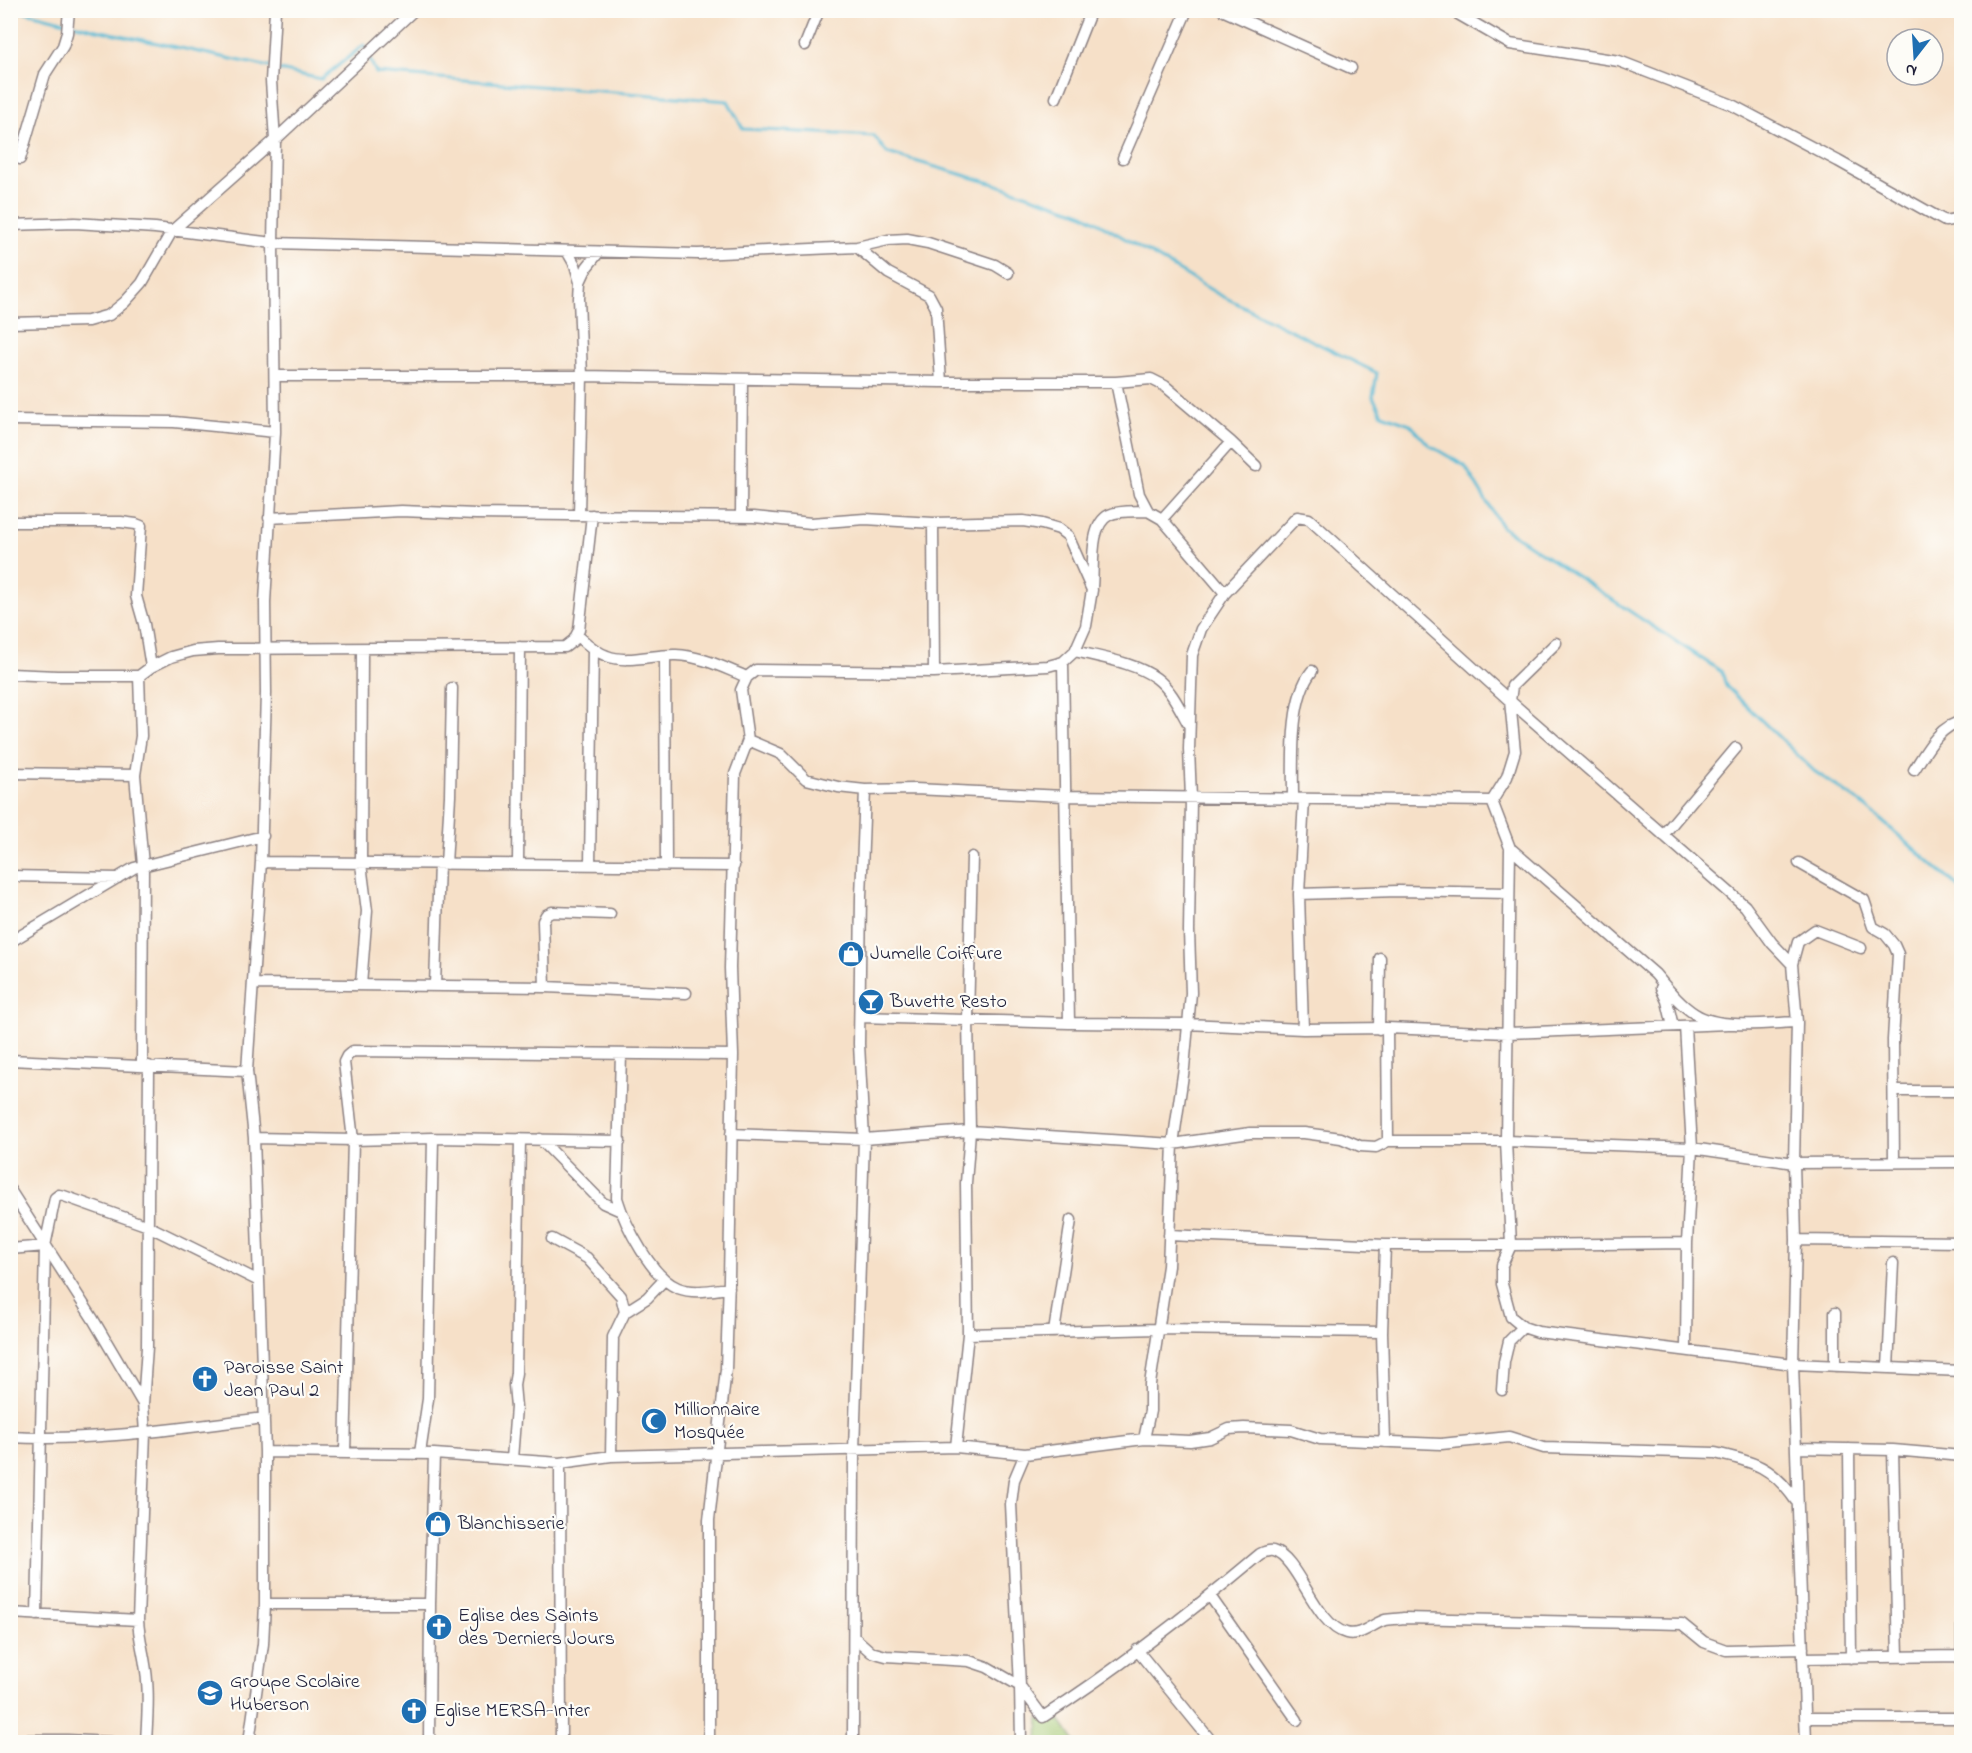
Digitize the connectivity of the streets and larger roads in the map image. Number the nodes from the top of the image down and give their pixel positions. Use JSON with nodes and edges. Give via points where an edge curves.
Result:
{"nodes":[{"id":1,"x":69,"y":10,"type":"edge"},
{"id":2,"x":275,"y":10,"type":"edge"},
{"id":3,"x":414,"y":10,"type":"edge"},
{"id":4,"x":819,"y":10,"type":"edge"},
{"id":5,"x":1091,"y":10,"type":"edge"},
{"id":6,"x":1187,"y":10,"type":"edge"},
{"id":7,"x":1222,"y":10,"type":"edge"},
{"id":8,"x":1451,"y":10,"type":"edge"},
{"id":9,"x":805,"y":45,"type":"dead end"},
{"id":10,"x":1352,"y":68,"type":"dead end"},
{"id":11,"x":1056,"y":98,"type":"dead end"},
{"id":12,"x":275,"y":140,"type":"junction"},
{"id":13,"x":1123,"y":158,"type":"dead end"},
{"id":14,"x":20,"y":159,"type":"dead end"},
{"id":15,"x":1962,"y":218,"type":"edge"},
{"id":16,"x":10,"y":225,"type":"edge"},
{"id":17,"x":172,"y":231,"type":"junction"},
{"id":18,"x":273,"y":243,"type":"junction"},
{"id":19,"x":857,"y":247,"type":"junction"},
{"id":20,"x":567,"y":251,"type":"junction"},
{"id":21,"x":599,"y":252,"type":"junction"},
{"id":22,"x":1008,"y":273,"type":"dead end"},
{"id":23,"x":580,"y":282,"type":"junction"},
{"id":24,"x":10,"y":323,"type":"edge"},
{"id":25,"x":274,"y":376,"type":"junction"},
{"id":26,"x":582,"y":376,"type":"junction"},
{"id":27,"x":742,"y":379,"type":"junction"},
{"id":28,"x":941,"y":382,"type":"junction"},
{"id":29,"x":1116,"y":382,"type":"junction"},
{"id":30,"x":10,"y":420,"type":"edge"},
{"id":31,"x":275,"y":432,"type":"junction"},
{"id":32,"x":1231,"y":442,"type":"junction"},
{"id":33,"x":1256,"y":466,"type":"dead end"},
{"id":34,"x":1148,"y":511,"type":"junction"},
{"id":35,"x":579,"y":515,"type":"junction"},
{"id":36,"x":592,"y":515,"type":"junction"},
{"id":37,"x":741,"y":516,"type":"junction"},
{"id":38,"x":269,"y":518,"type":"junction"},
{"id":39,"x":1162,"y":519,"type":"junction"},
{"id":40,"x":10,"y":522,"type":"edge"},
{"id":41,"x":933,"y":523,"type":"junction"},
{"id":42,"x":1092,"y":590,"type":"junction"},
{"id":43,"x":1225,"y":593,"type":"junction"},
{"id":44,"x":577,"y":635,"type":"junction"},
{"id":45,"x":1556,"y":643,"type":"dead end"},
{"id":46,"x":520,"y":647,"type":"junction"},
{"id":47,"x":362,"y":649,"type":"junction"},
{"id":48,"x":593,"y":649,"type":"junction"},
{"id":49,"x":266,"y":650,"type":"junction"},
{"id":50,"x":1075,"y":651,"type":"junction"},
{"id":51,"x":665,"y":656,"type":"junction"},
{"id":52,"x":1063,"y":662,"type":"junction"},
{"id":53,"x":151,"y":667,"type":"junction"},
{"id":54,"x":1312,"y":671,"type":"dead end"},
{"id":55,"x":934,"y":672,"type":"junction"},
{"id":56,"x":10,"y":674,"type":"edge"},
{"id":57,"x":139,"y":676,"type":"junction"},
{"id":58,"x":747,"y":677,"type":"junction"},
{"id":59,"x":452,"y":688,"type":"dead end"},
{"id":60,"x":1510,"y":701,"type":"junction"},
{"id":61,"x":1962,"y":722,"type":"edge"},
{"id":62,"x":1190,"y":725,"type":"junction"},
{"id":63,"x":748,"y":740,"type":"junction"},
{"id":64,"x":1736,"y":748,"type":"dead end"},
{"id":65,"x":1914,"y":770,"type":"dead end"},
{"id":66,"x":10,"y":773,"type":"edge"},
{"id":67,"x":135,"y":775,"type":"junction"},
{"id":68,"x":865,"y":790,"type":"junction"},
{"id":69,"x":1065,"y":796,"type":"junction"},
{"id":70,"x":1191,"y":798,"type":"junction"},
{"id":71,"x":1298,"y":799,"type":"junction"},
{"id":72,"x":1492,"y":801,"type":"junction"},
{"id":73,"x":1663,"y":835,"type":"junction"},
{"id":74,"x":262,"y":836,"type":"junction"},
{"id":75,"x":1510,"y":848,"type":"junction"},
{"id":76,"x":972,"y":857,"type":"dead end"},
{"id":77,"x":261,"y":862,"type":"junction"},
{"id":78,"x":1799,"y":863,"type":"dead end"},
{"id":79,"x":143,"y":864,"type":"junction"},
{"id":80,"x":361,"y":864,"type":"junction"},
{"id":81,"x":442,"y":864,"type":"junction"},
{"id":82,"x":518,"y":864,"type":"junction"},
{"id":83,"x":590,"y":865,"type":"junction"},
{"id":84,"x":666,"y":865,"type":"junction"},
{"id":85,"x":734,"y":866,"type":"junction"},
{"id":86,"x":10,"y":876,"type":"edge"},
{"id":87,"x":118,"y":878,"type":"junction"},
{"id":88,"x":1509,"y":893,"type":"junction"},
{"id":89,"x":1299,"y":894,"type":"junction"},
{"id":90,"x":610,"y":914,"type":"dead end"},
{"id":91,"x":10,"y":942,"type":"edge"},
{"id":92,"x":1861,"y":948,"type":"dead end"},
{"id":93,"x":1380,"y":958,"type":"dead end"},
{"id":94,"x":1792,"y":964,"type":"junction"},
{"id":95,"x":1655,"y":974,"type":"junction"},
{"id":96,"x":253,"y":984,"type":"junction"},
{"id":97,"x":361,"y":985,"type":"junction"},
{"id":98,"x":435,"y":986,"type":"junction"},
{"id":99,"x":545,"y":987,"type":"junction"},
{"id":100,"x":687,"y":993,"type":"dead end"},
{"id":101,"x":860,"y":1017,"type":"junction"},
{"id":102,"x":968,"y":1019,"type":"junction"},
{"id":103,"x":1797,"y":1022,"type":"junction"},
{"id":104,"x":1070,"y":1023,"type":"junction"},
{"id":105,"x":1186,"y":1024,"type":"junction"},
{"id":106,"x":1728,"y":1024,"type":"junction"},
{"id":107,"x":1673,"y":1026,"type":"junction"},
{"id":108,"x":1685,"y":1026,"type":"junction"},
{"id":109,"x":1303,"y":1029,"type":"junction"},
{"id":110,"x":1383,"y":1029,"type":"junction"},
{"id":111,"x":1508,"y":1033,"type":"junction"},
{"id":112,"x":621,"y":1054,"type":"junction"},
{"id":113,"x":733,"y":1055,"type":"junction"},
{"id":114,"x":10,"y":1060,"type":"edge"},
{"id":115,"x":145,"y":1066,"type":"junction"},
{"id":116,"x":247,"y":1071,"type":"junction"},
{"id":117,"x":1894,"y":1091,"type":"junction"},
{"id":118,"x":1962,"y":1091,"type":"edge"},
{"id":119,"x":970,"y":1131,"type":"junction"},
{"id":120,"x":731,"y":1134,"type":"junction"},
{"id":121,"x":254,"y":1138,"type":"junction"},
{"id":122,"x":433,"y":1138,"type":"junction"},
{"id":123,"x":520,"y":1139,"type":"junction"},
{"id":124,"x":540,"y":1139,"type":"junction"},
{"id":125,"x":864,"y":1139,"type":"junction"},
{"id":126,"x":353,"y":1140,"type":"junction"},
{"id":127,"x":620,"y":1140,"type":"junction"},
{"id":128,"x":1388,"y":1141,"type":"junction"},
{"id":129,"x":1506,"y":1141,"type":"junction"},
{"id":130,"x":1173,"y":1144,"type":"junction"},
{"id":131,"x":1692,"y":1148,"type":"junction"},
{"id":132,"x":1894,"y":1162,"type":"junction"},
{"id":133,"x":1962,"y":1162,"type":"edge"},
{"id":134,"x":1794,"y":1164,"type":"junction"},
{"id":135,"x":10,"y":1190,"type":"edge"},
{"id":136,"x":621,"y":1211,"type":"junction"},
{"id":137,"x":1071,"y":1220,"type":"dead end"},
{"id":138,"x":148,"y":1226,"type":"junction"},
{"id":139,"x":1169,"y":1235,"type":"junction"},
{"id":140,"x":552,"y":1239,"type":"dead end"},
{"id":141,"x":1796,"y":1240,"type":"junction"},
{"id":142,"x":1962,"y":1242,"type":"edge"},
{"id":143,"x":1687,"y":1243,"type":"junction"},
{"id":144,"x":1385,"y":1245,"type":"junction"},
{"id":145,"x":1511,"y":1245,"type":"junction"},
{"id":146,"x":45,"y":1246,"type":"junction"},
{"id":147,"x":10,"y":1249,"type":"edge"},
{"id":148,"x":1893,"y":1263,"type":"dead end"},
{"id":149,"x":664,"y":1280,"type":"junction"},
{"id":150,"x":259,"y":1281,"type":"junction"},
{"id":151,"x":729,"y":1288,"type":"junction"},
{"id":152,"x":625,"y":1312,"type":"junction"},
{"id":153,"x":1835,"y":1313,"type":"dead end"},
{"id":154,"x":1523,"y":1327,"type":"junction"},
{"id":155,"x":1158,"y":1329,"type":"junction"},
{"id":156,"x":1054,"y":1332,"type":"junction"},
{"id":157,"x":1382,"y":1332,"type":"junction"},
{"id":158,"x":968,"y":1334,"type":"junction"},
{"id":159,"x":1686,"y":1350,"type":"junction"},
{"id":160,"x":1792,"y":1364,"type":"junction"},
{"id":161,"x":1835,"y":1366,"type":"junction"},
{"id":162,"x":1888,"y":1368,"type":"junction"},
{"id":163,"x":1962,"y":1371,"type":"edge"},
{"id":164,"x":1502,"y":1390,"type":"dead end"},
{"id":165,"x":143,"y":1404,"type":"junction"},
{"id":166,"x":264,"y":1418,"type":"junction"},
{"id":167,"x":145,"y":1433,"type":"junction"},
{"id":168,"x":10,"y":1437,"type":"edge"},
{"id":169,"x":41,"y":1438,"type":"junction"},
{"id":170,"x":1144,"y":1439,"type":"junction"},
{"id":171,"x":1385,"y":1442,"type":"junction"},
{"id":172,"x":956,"y":1447,"type":"junction"},
{"id":173,"x":1797,"y":1448,"type":"junction"},
{"id":174,"x":1849,"y":1449,"type":"junction"},
{"id":175,"x":1893,"y":1450,"type":"junction"},
{"id":176,"x":854,"y":1451,"type":"junction"},
{"id":177,"x":265,"y":1452,"type":"junction"},
{"id":178,"x":345,"y":1453,"type":"junction"},
{"id":179,"x":420,"y":1453,"type":"junction"},
{"id":180,"x":434,"y":1454,"type":"junction"},
{"id":181,"x":716,"y":1454,"type":"junction"},
{"id":182,"x":1024,"y":1454,"type":"junction"},
{"id":183,"x":611,"y":1456,"type":"junction"},
{"id":184,"x":1962,"y":1456,"type":"edge"},
{"id":185,"x":512,"y":1459,"type":"junction"},
{"id":186,"x":560,"y":1462,"type":"junction"},
{"id":187,"x":1796,"y":1501,"type":"junction"},
{"id":188,"x":1210,"y":1596,"type":"junction"},
{"id":189,"x":265,"y":1604,"type":"junction"},
{"id":190,"x":430,"y":1604,"type":"junction"},
{"id":191,"x":10,"y":1613,"type":"edge"},
{"id":192,"x":37,"y":1615,"type":"junction"},
{"id":193,"x":1962,"y":1618,"type":"edge"},
{"id":194,"x":138,"y":1620,"type":"junction"},
{"id":195,"x":854,"y":1637,"type":"junction"},
{"id":196,"x":1137,"y":1650,"type":"junction"},
{"id":197,"x":1803,"y":1653,"type":"junction"},
{"id":198,"x":1961,"y":1656,"type":"edge"},
{"id":199,"x":1898,"y":1657,"type":"junction"},
{"id":200,"x":1851,"y":1658,"type":"junction"},
{"id":201,"x":1962,"y":1664,"type":"edge"},
{"id":202,"x":1020,"y":1686,"type":"junction"},
{"id":203,"x":1806,"y":1718,"type":"junction"},
{"id":204,"x":1962,"y":1718,"type":"edge"},
{"id":205,"x":1297,"y":1720,"type":"dead end"},
{"id":206,"x":10,"y":1740,"type":"edge"},
{"id":207,"x":45,"y":1741,"type":"edge"},
{"id":208,"x":111,"y":1743,"type":"edge"},
{"id":209,"x":146,"y":1743,"type":"edge"},
{"id":210,"x":249,"y":1743,"type":"edge"},
{"id":211,"x":429,"y":1743,"type":"edge"},
{"id":212,"x":561,"y":1743,"type":"edge"},
{"id":213,"x":709,"y":1743,"type":"edge"},
{"id":214,"x":853,"y":1743,"type":"edge"},
{"id":215,"x":1021,"y":1743,"type":"edge"},
{"id":216,"x":1212,"y":1743,"type":"edge"},
{"id":217,"x":1806,"y":1743,"type":"edge"}],
"edges":[{"from":1,"to":14,"type":"street","via":[[63,46],[45,74]]},
{"from":2,"to":12,"type":"street","via":[[271,81]]},
{"from":3,"to":12,"type":"street"},
{"from":4,"to":9,"type":"street"},
{"from":5,"to":11,"type":"street"},
{"from":6,"to":13,"type":"street"},
{"from":7,"to":10,"type":"street"},
{"from":8,"to":15,"type":"street","via":[[1510,44],[1619,61],[1730,104],[1934,215],[1945,220]]},
{"from":12,"to":17,"type":"street"},
{"from":12,"to":18,"type":"street"},
{"from":16,"to":17,"type":"street","via":[[75,223]]},
{"from":17,"to":18,"type":"street"},
{"from":17,"to":24,"type":"street","via":[[142,283],[109,315],[88,321]]},
{"from":18,"to":20,"type":"street"},
{"from":18,"to":25,"type":"street"},
{"from":19,"to":21,"type":"street","via":[[698,254]]},
{"from":19,"to":22,"type":"street","via":[[907,239],[995,265]]},
{"from":19,"to":28,"type":"street","via":[[888,273],[933,301]]},
{"from":20,"to":21,"type":"street"},
{"from":20,"to":23,"type":"street"},
{"from":21,"to":23,"type":"street"},
{"from":23,"to":26,"type":"street"},
{"from":25,"to":26,"type":"street"},
{"from":25,"to":31,"type":"street"},
{"from":26,"to":27,"type":"street"},
{"from":26,"to":35,"type":"street"},
{"from":27,"to":28,"type":"street"},
{"from":27,"to":37,"type":"street"},
{"from":28,"to":29,"type":"street"},
{"from":29,"to":32,"type":"street","via":[[1151,379],[1165,386]]},
{"from":29,"to":34,"type":"street","via":[[1139,494]]},
{"from":30,"to":31,"type":"street","via":[[174,422]]},
{"from":31,"to":38,"type":"street"},
{"from":32,"to":33,"type":"street"},
{"from":32,"to":39,"type":"street"},
{"from":34,"to":39,"type":"street"},
{"from":34,"to":42,"type":"street","via":[[1111,514],[1099,522]]},
{"from":35,"to":36,"type":"street"},
{"from":35,"to":38,"type":"street","via":[[401,511]]},
{"from":36,"to":37,"type":"street"},
{"from":36,"to":44,"type":"street"},
{"from":37,"to":41,"type":"street","via":[[811,523],[865,519]]},
{"from":38,"to":49,"type":"street"},
{"from":39,"to":43,"type":"street"},
{"from":40,"to":53,"type":"street","via":[[121,522],[141,526],[136,596]]},
{"from":41,"to":42,"type":"street","via":[[1023,521],[1059,529],[1068,536]]},
{"from":41,"to":55,"type":"street"},
{"from":42,"to":50,"type":"street","via":[[1086,626]]},
{"from":43,"to":60,"type":"street","via":[[1297,517],[1304,516]]},
{"from":43,"to":62,"type":"street","via":[[1200,629],[1192,655]]},
{"from":44,"to":46,"type":"street","via":[[565,647]]},
{"from":44,"to":48,"type":"street"},
{"from":45,"to":60,"type":"street","via":[[1512,686]]},
{"from":46,"to":47,"type":"street"},
{"from":46,"to":82,"type":"street"},
{"from":47,"to":49,"type":"street"},
{"from":47,"to":80,"type":"street"},
{"from":48,"to":51,"type":"street","via":[[623,659]]},
{"from":48,"to":83,"type":"street"},
{"from":49,"to":53,"type":"street","via":[[193,651]]},
{"from":49,"to":74,"type":"street"},
{"from":50,"to":52,"type":"street"},
{"from":50,"to":62,"type":"street","via":[[1140,669],[1158,679]]},
{"from":51,"to":58,"type":"street","via":[[695,658]]},
{"from":51,"to":84,"type":"street"},
{"from":52,"to":55,"type":"street"},
{"from":52,"to":69,"type":"street"},
{"from":53,"to":57,"type":"street"},
{"from":54,"to":71,"type":"street","via":[[1300,693],[1293,738]]},
{"from":55,"to":58,"type":"street","via":[[756,670]]},
{"from":56,"to":57,"type":"street"},
{"from":57,"to":67,"type":"street","via":[[141,721]]},
{"from":58,"to":63,"type":"street","via":[[741,690]]},
{"from":59,"to":81,"type":"street","via":[[450,796]]},
{"from":60,"to":72,"type":"street","via":[[1515,751]]},
{"from":60,"to":73,"type":"street"},
{"from":61,"to":65,"type":"street","via":[[1953,722],[1932,742]]},
{"from":62,"to":70,"type":"street"},
{"from":63,"to":68,"type":"street","via":[[781,754],[806,779]]},
{"from":63,"to":85,"type":"street","via":[[735,774]]},
{"from":64,"to":73,"type":"street"},
{"from":66,"to":67,"type":"street"},
{"from":67,"to":79,"type":"street"},
{"from":68,"to":69,"type":"street"},
{"from":68,"to":101,"type":"street"},
{"from":69,"to":70,"type":"street"},
{"from":69,"to":104,"type":"street"},
{"from":70,"to":71,"type":"street"},
{"from":70,"to":105,"type":"street","via":[[1191,993]]},
{"from":71,"to":72,"type":"street"},
{"from":71,"to":89,"type":"street"},
{"from":72,"to":75,"type":"street"},
{"from":73,"to":94,"type":"street","via":[[1745,906]]},
{"from":74,"to":77,"type":"street"},
{"from":74,"to":79,"type":"street"},
{"from":75,"to":88,"type":"street"},
{"from":75,"to":95,"type":"street"},
{"from":76,"to":102,"type":"street"},
{"from":77,"to":80,"type":"street"},
{"from":77,"to":96,"type":"street"},
{"from":78,"to":117,"type":"street","via":[[1864,900],[1873,927],[1885,934],[1898,954]]},
{"from":79,"to":87,"type":"street"},
{"from":79,"to":115,"type":"street"},
{"from":80,"to":81,"type":"street"},
{"from":80,"to":97,"type":"street","via":[[367,911]]},
{"from":81,"to":82,"type":"street"},
{"from":81,"to":98,"type":"street"},
{"from":82,"to":83,"type":"street"},
{"from":83,"to":84,"type":"street"},
{"from":84,"to":85,"type":"street"},
{"from":85,"to":113,"type":"street","via":[[730,968]]},
{"from":86,"to":87,"type":"street"},
{"from":87,"to":91,"type":"street"},
{"from":88,"to":89,"type":"street"},
{"from":88,"to":111,"type":"street"},
{"from":89,"to":109,"type":"street"},
{"from":90,"to":99,"type":"street","via":[[546,915]]},
{"from":92,"to":94,"type":"street","via":[[1815,930],[1798,942]]},
{"from":93,"to":110,"type":"street"},
{"from":94,"to":103,"type":"street"},
{"from":95,"to":106,"type":"street","via":[[1696,1016]]},
{"from":95,"to":107,"type":"street"},
{"from":96,"to":97,"type":"street"},
{"from":96,"to":116,"type":"street"},
{"from":97,"to":98,"type":"street"},
{"from":98,"to":99,"type":"street"},
{"from":99,"to":100,"type":"street"},
{"from":101,"to":102,"type":"street"},
{"from":101,"to":125,"type":"street"},
{"from":102,"to":104,"type":"street"},
{"from":102,"to":119,"type":"street"},
{"from":103,"to":106,"type":"street"},
{"from":103,"to":134,"type":"street"},
{"from":104,"to":105,"type":"street"},
{"from":105,"to":109,"type":"street"},
{"from":105,"to":130,"type":"street"},
{"from":106,"to":108,"type":"street"},
{"from":107,"to":108,"type":"street"},
{"from":107,"to":111,"type":"street"},
{"from":108,"to":131,"type":"street"},
{"from":109,"to":110,"type":"street"},
{"from":110,"to":111,"type":"street"},
{"from":110,"to":128,"type":"street"},
{"from":111,"to":129,"type":"street"},
{"from":112,"to":113,"type":"street"},
{"from":112,"to":126,"type":"street","via":[[353,1051],[344,1062]]},
{"from":112,"to":127,"type":"street"},
{"from":113,"to":120,"type":"street"},
{"from":114,"to":115,"type":"street"},
{"from":115,"to":116,"type":"street"},
{"from":115,"to":138,"type":"street"},
{"from":116,"to":121,"type":"street"},
{"from":117,"to":118,"type":"street"},
{"from":117,"to":132,"type":"street"},
{"from":119,"to":125,"type":"street"},
{"from":119,"to":130,"type":"street"},
{"from":119,"to":158,"type":"street","via":[[966,1183]]},
{"from":120,"to":125,"type":"street"},
{"from":120,"to":151,"type":"street"},
{"from":121,"to":126,"type":"street"},
{"from":121,"to":150,"type":"street"},
{"from":122,"to":123,"type":"street"},
{"from":122,"to":126,"type":"street"},
{"from":122,"to":179,"type":"street","via":[[428,1399]]},
{"from":123,"to":124,"type":"street"},
{"from":123,"to":185,"type":"street"},
{"from":124,"to":127,"type":"street"},
{"from":124,"to":136,"type":"street","via":[[603,1203]]},
{"from":125,"to":176,"type":"street"},
{"from":126,"to":178,"type":"street"},
{"from":127,"to":136,"type":"street","via":[[617,1198]]},
{"from":128,"to":129,"type":"street"},
{"from":128,"to":130,"type":"street","via":[[1376,1147],[1304,1133],[1250,1133]]},
{"from":129,"to":131,"type":"street"},
{"from":129,"to":145,"type":"street"},
{"from":130,"to":139,"type":"street"},
{"from":131,"to":134,"type":"street"},
{"from":131,"to":143,"type":"street"},
{"from":132,"to":133,"type":"street"},
{"from":132,"to":134,"type":"street"},
{"from":134,"to":141,"type":"street"},
{"from":135,"to":146,"type":"street"},
{"from":136,"to":149,"type":"street","via":[[637,1243]]},
{"from":137,"to":156,"type":"street"},
{"from":138,"to":146,"type":"street","via":[[59,1195],[55,1198]]},
{"from":138,"to":150,"type":"street"},
{"from":138,"to":165,"type":"street"},
{"from":139,"to":144,"type":"street"},
{"from":139,"to":155,"type":"street"},
{"from":140,"to":152,"type":"street","via":[[588,1258],[621,1296]]},
{"from":141,"to":142,"type":"street"},
{"from":141,"to":160,"type":"street"},
{"from":143,"to":145,"type":"street"},
{"from":143,"to":159,"type":"street"},
{"from":144,"to":145,"type":"street"},
{"from":144,"to":157,"type":"street"},
{"from":145,"to":154,"type":"street","via":[[1502,1265],[1502,1284],[1511,1317]]},
{"from":146,"to":147,"type":"street"},
{"from":146,"to":165,"type":"street"},
{"from":146,"to":169,"type":"street"},
{"from":148,"to":162,"type":"street"},
{"from":149,"to":151,"type":"street","via":[[694,1291]]},
{"from":149,"to":152,"type":"street","via":[[647,1298]]},
{"from":150,"to":166,"type":"street"},
{"from":151,"to":181,"type":"street","via":[[726,1370]]},
{"from":152,"to":183,"type":"street","via":[[612,1345]]},
{"from":153,"to":161,"type":"street"},
{"from":154,"to":159,"type":"street"},
{"from":154,"to":164,"type":"street","via":[[1509,1341]]},
{"from":155,"to":156,"type":"street"},
{"from":155,"to":157,"type":"street"},
{"from":155,"to":170,"type":"street"},
{"from":156,"to":158,"type":"street"},
{"from":157,"to":171,"type":"street"},
{"from":158,"to":172,"type":"street"},
{"from":159,"to":160,"type":"street"},
{"from":160,"to":161,"type":"street"},
{"from":160,"to":173,"type":"street"},
{"from":161,"to":162,"type":"street"},
{"from":162,"to":163,"type":"street"},
{"from":165,"to":167,"type":"street"},
{"from":166,"to":167,"type":"street"},
{"from":166,"to":177,"type":"street"},
{"from":167,"to":169,"type":"street"},
{"from":167,"to":194,"type":"street"},
{"from":168,"to":169,"type":"street"},
{"from":169,"to":192,"type":"street"},
{"from":170,"to":171,"type":"street","via":[[1190,1441],[1244,1428],[1291,1430],[1320,1439]]},
{"from":170,"to":182,"type":"street"},
{"from":171,"to":187,"type":"street","via":[[1441,1444],[1509,1437],[1544,1448],[1715,1453],[1766,1469],[1783,1482]]},
{"from":172,"to":176,"type":"street"},
{"from":172,"to":182,"type":"street"},
{"from":173,"to":174,"type":"street"},
{"from":173,"to":187,"type":"street"},
{"from":174,"to":175,"type":"street"},
{"from":174,"to":200,"type":"street"},
{"from":175,"to":184,"type":"street"},
{"from":175,"to":199,"type":"street"},
{"from":176,"to":181,"type":"street"},
{"from":176,"to":195,"type":"street"},
{"from":177,"to":178,"type":"street"},
{"from":177,"to":189,"type":"street"},
{"from":178,"to":179,"type":"street"},
{"from":179,"to":180,"type":"street"},
{"from":180,"to":185,"type":"street"},
{"from":180,"to":190,"type":"street"},
{"from":181,"to":183,"type":"street"},
{"from":181,"to":213,"type":"street","via":[[709,1520]]},
{"from":182,"to":202,"type":"street","via":[[1014,1480],[1011,1504]]},
{"from":183,"to":186,"type":"street"},
{"from":185,"to":186,"type":"street"},
{"from":186,"to":212,"type":"street"},
{"from":187,"to":197,"type":"street"},
{"from":188,"to":196,"type":"street"},
{"from":188,"to":197,"type":"street","via":[[1260,1554],[1273,1551],[1288,1562],[1330,1622],[1349,1634],[1404,1618],[1682,1624],[1704,1642],[1726,1650]]},
{"from":188,"to":205,"type":"street"},
{"from":189,"to":190,"type":"street"},
{"from":189,"to":210,"type":"street"},
{"from":190,"to":211,"type":"street"},
{"from":191,"to":192,"type":"street"},
{"from":192,"to":194,"type":"street"},
{"from":193,"to":198,"type":"street"},
{"from":194,"to":209,"type":"street","via":[[147,1683]]},
{"from":195,"to":202,"type":"street","via":[[871,1652],[969,1661]]},
{"from":195,"to":214,"type":"street"},
{"from":196,"to":202,"type":"street","via":[[1043,1717]]},
{"from":196,"to":216,"type":"street"},
{"from":197,"to":200,"type":"street"},
{"from":197,"to":203,"type":"street"},
{"from":198,"to":199,"type":"street"},
{"from":198,"to":201,"type":"street"},
{"from":199,"to":200,"type":"street"},
{"from":202,"to":215,"type":"street"},
{"from":203,"to":204,"type":"street"},
{"from":203,"to":217,"type":"street"},
{"from":206,"to":207,"type":"street"},
{"from":207,"to":208,"type":"street"}]}
